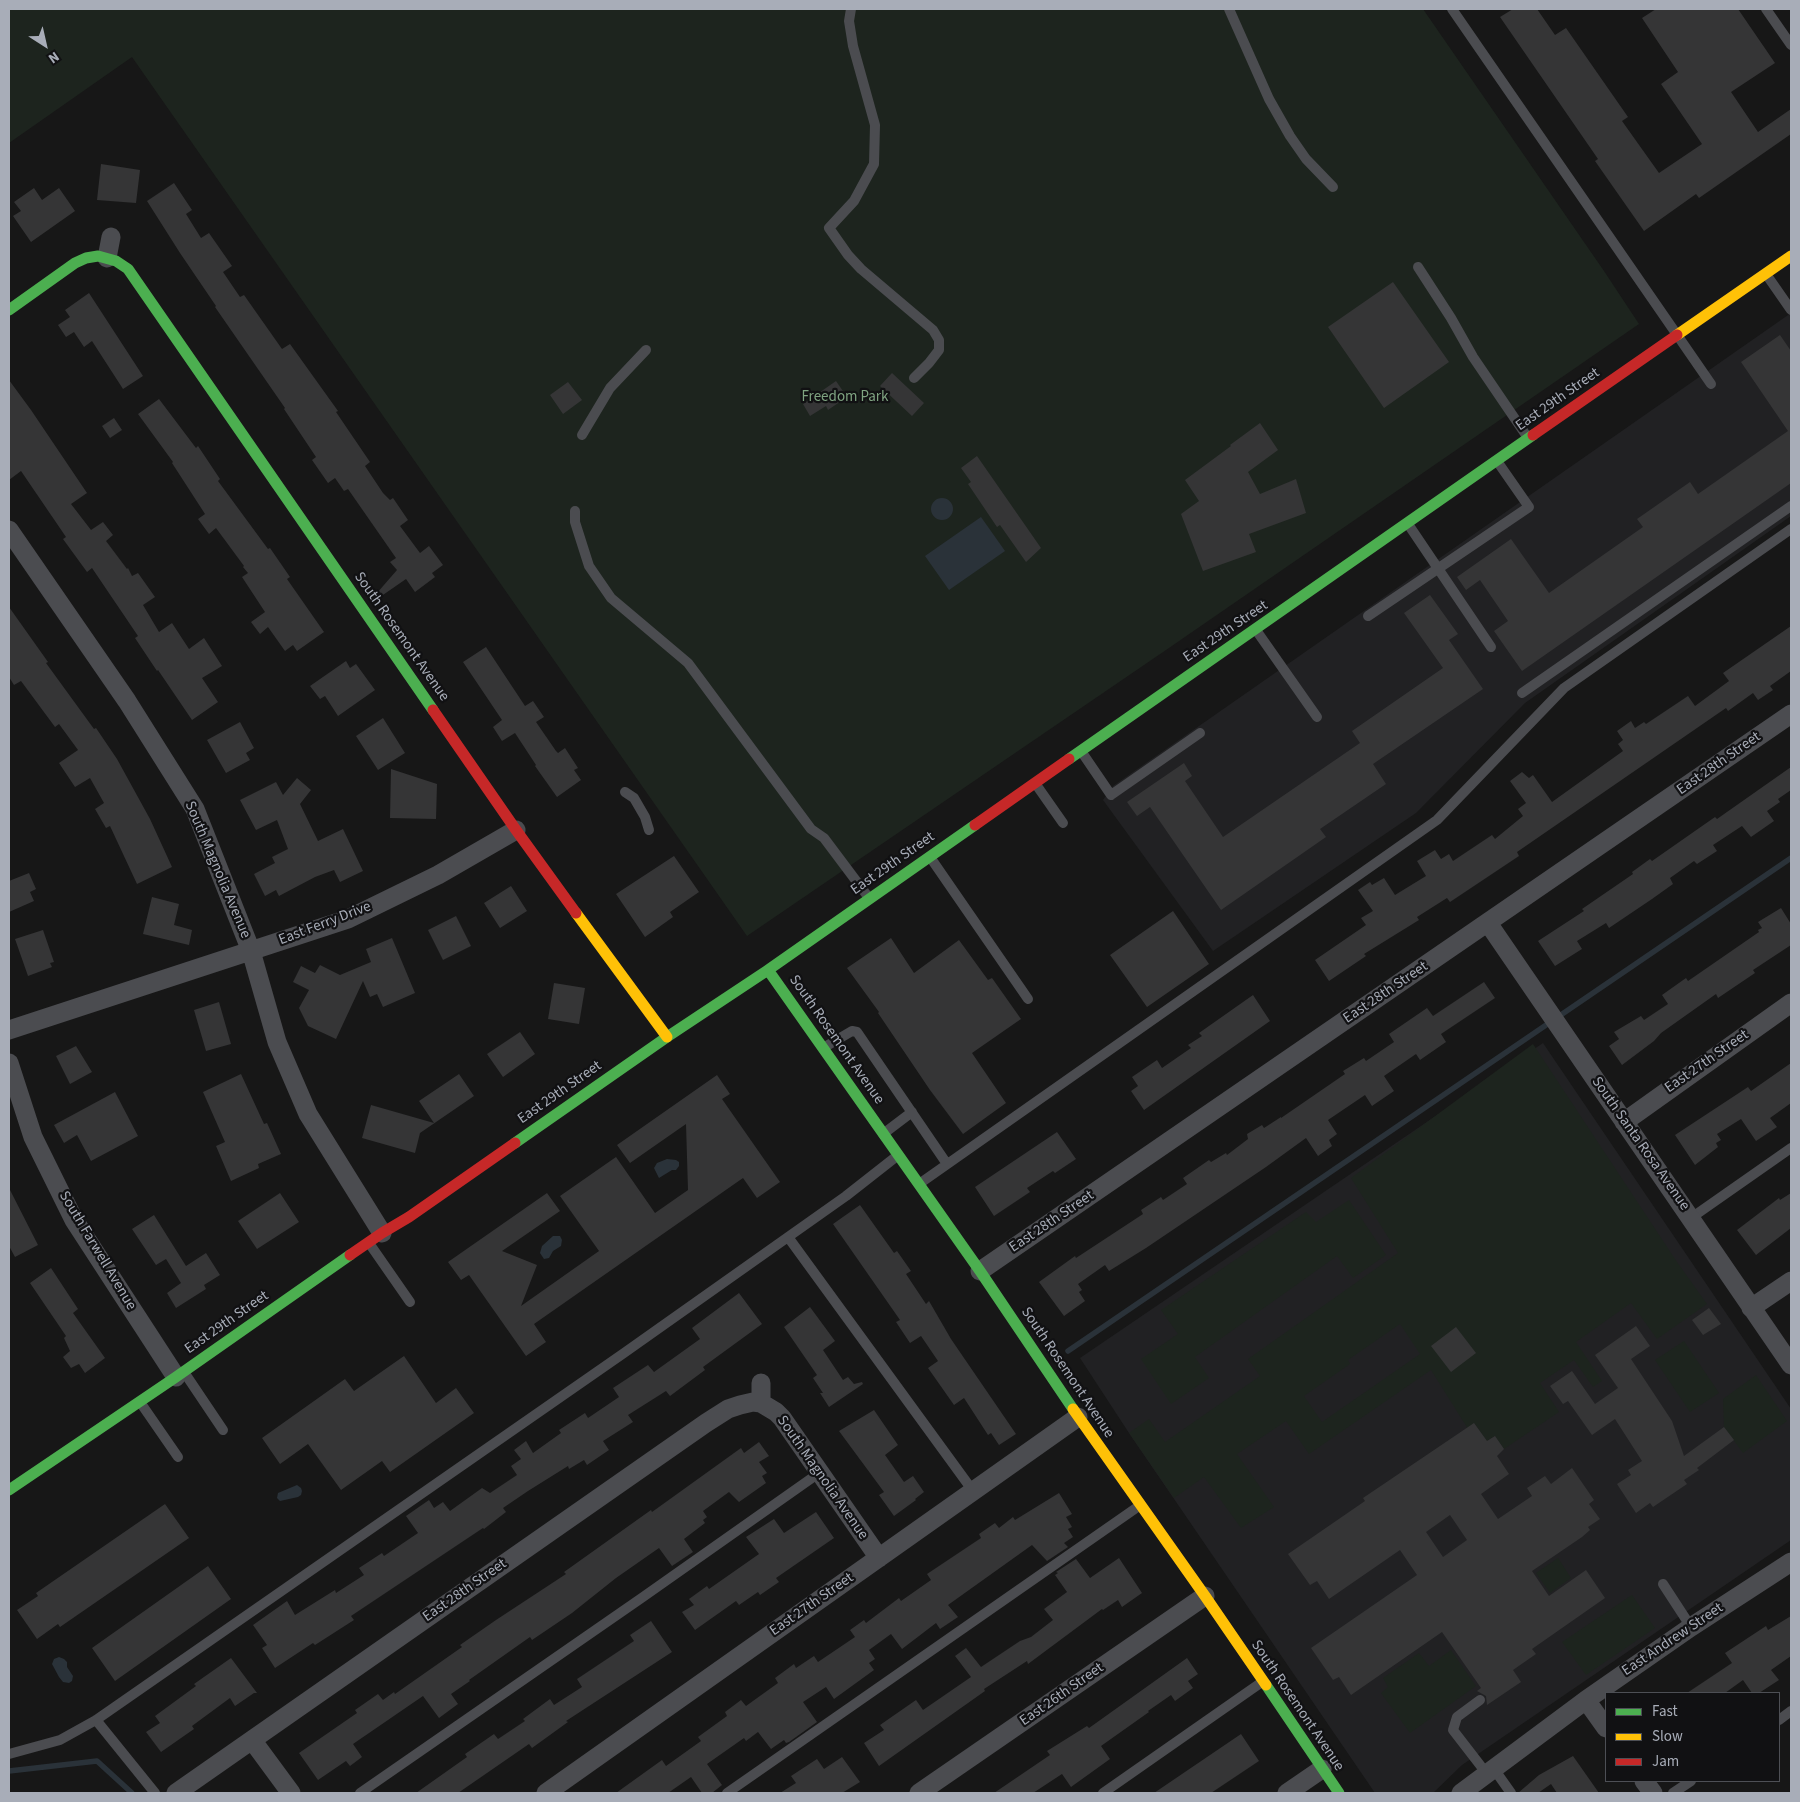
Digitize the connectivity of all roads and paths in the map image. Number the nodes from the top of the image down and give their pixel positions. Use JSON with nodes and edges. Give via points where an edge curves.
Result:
{"nodes":[{"id":1,"x":852,"y":9,"type":"edge"},
{"id":2,"x":1229,"y":9,"type":"edge"},
{"id":3,"x":1452,"y":9,"type":"edge"},
{"id":4,"x":1766,"y":9,"type":"edge"},
{"id":5,"x":1791,"y":45,"type":"edge"},
{"id":6,"x":1333,"y":186,"type":"dead end"},
{"id":7,"x":112,"y":237,"type":"dead end"},
{"id":8,"x":1791,"y":256,"type":"edge"},
{"id":9,"x":108,"y":258,"type":"junction"},
{"id":10,"x":1418,"y":268,"type":"dead end"},
{"id":11,"x":1766,"y":274,"type":"junction"},
{"id":12,"x":9,"y":310,"type":"edge"},
{"id":13,"x":1791,"y":310,"type":"edge"},
{"id":14,"x":1677,"y":335,"type":"junction"},
{"id":15,"x":646,"y":350,"type":"dead end"},
{"id":16,"x":914,"y":378,"type":"dead end"},
{"id":17,"x":1711,"y":384,"type":"dead end"},
{"id":18,"x":582,"y":435,"type":"dead end"},
{"id":19,"x":1528,"y":439,"type":"junction"},
{"id":20,"x":1497,"y":461,"type":"junction"},
{"id":21,"x":1791,"y":506,"type":"edge"},
{"id":22,"x":575,"y":511,"type":"dead end"},
{"id":23,"x":1407,"y":524,"type":"junction"},
{"id":24,"x":1791,"y":528,"type":"edge"},
{"id":25,"x":9,"y":530,"type":"edge"},
{"id":26,"x":1438,"y":569,"type":"junction"},
{"id":27,"x":1368,"y":616,"type":"dead end"},
{"id":28,"x":1256,"y":630,"type":"junction"},
{"id":29,"x":1492,"y":647,"type":"dead end"},
{"id":30,"x":1522,"y":693,"type":"dead end"},
{"id":31,"x":1791,"y":714,"type":"edge"},
{"id":32,"x":1317,"y":717,"type":"dead end"},
{"id":33,"x":1200,"y":734,"type":"dead end"},
{"id":34,"x":1081,"y":751,"type":"junction"},
{"id":35,"x":1035,"y":783,"type":"junction"},
{"id":36,"x":624,"y":792,"type":"dead end"},
{"id":37,"x":1063,"y":823,"type":"dead end"},
{"id":38,"x":516,"y":830,"type":"junction"},
{"id":39,"x":649,"y":830,"type":"dead end"},
{"id":40,"x":929,"y":856,"type":"junction"},
{"id":41,"x":870,"y":899,"type":"junction"},
{"id":42,"x":1488,"y":923,"type":"junction"},
{"id":43,"x":251,"y":951,"type":"junction"},
{"id":44,"x":768,"y":970,"type":"junction"},
{"id":45,"x":1028,"y":999,"type":"dead end"},
{"id":46,"x":1791,"y":1003,"type":"edge"},
{"id":47,"x":9,"y":1030,"type":"edge"},
{"id":48,"x":667,"y":1037,"type":"junction"},
{"id":49,"x":823,"y":1048,"type":"junction"},
{"id":50,"x":9,"y":1062,"type":"edge"},
{"id":51,"x":912,"y":1112,"type":"junction"},
{"id":52,"x":1624,"y":1122,"type":"junction"},
{"id":53,"x":883,"y":1134,"type":"junction"},
{"id":54,"x":1791,"y":1148,"type":"edge"},
{"id":55,"x":898,"y":1155,"type":"junction"},
{"id":56,"x":947,"y":1164,"type":"junction"},
{"id":57,"x":918,"y":1184,"type":"junction"},
{"id":58,"x":1691,"y":1218,"type":"junction"},
{"id":59,"x":788,"y":1237,"type":"junction"},
{"id":60,"x":375,"y":1238,"type":"junction"},
{"id":61,"x":980,"y":1271,"type":"junction"},
{"id":62,"x":1791,"y":1280,"type":"edge"},
{"id":63,"x":410,"y":1302,"type":"dead end"},
{"id":64,"x":1751,"y":1308,"type":"junction"},
{"id":65,"x":1791,"y":1365,"type":"edge"},
{"id":66,"x":180,"y":1374,"type":"junction"},
{"id":67,"x":761,"y":1383,"type":"dead end"},
{"id":68,"x":139,"y":1401,"type":"junction"},
{"id":69,"x":761,"y":1403,"type":"junction"},
{"id":70,"x":1078,"y":1417,"type":"junction"},
{"id":71,"x":223,"y":1430,"type":"dead end"},
{"id":72,"x":178,"y":1456,"type":"dead end"},
{"id":73,"x":819,"y":1473,"type":"junction"},
{"id":74,"x":9,"y":1490,"type":"edge"},
{"id":75,"x":973,"y":1491,"type":"junction"},
{"id":76,"x":1140,"y":1505,"type":"junction"},
{"id":77,"x":879,"y":1558,"type":"junction"},
{"id":78,"x":1791,"y":1562,"type":"edge"},
{"id":79,"x":1663,"y":1584,"type":"dead end"},
{"id":80,"x":1205,"y":1596,"type":"junction"},
{"id":81,"x":1691,"y":1627,"type":"junction"},
{"id":82,"x":1263,"y":1682,"type":"junction"},
{"id":83,"x":1480,"y":1700,"type":"dead end"},
{"id":84,"x":1586,"y":1700,"type":"junction"},
{"id":85,"x":1791,"y":1711,"type":"edge"},
{"id":86,"x":1780,"y":1719,"type":"edge"},
{"id":87,"x":96,"y":1720,"type":"junction"},
{"id":88,"x":1605,"y":1727,"type":"edge"},
{"id":89,"x":252,"y":1740,"type":"junction"},
{"id":90,"x":9,"y":1754,"type":"edge"},
{"id":91,"x":1322,"y":1769,"type":"junction"},
{"id":92,"x":1490,"y":1772,"type":"junction"},
{"id":93,"x":1645,"y":1782,"type":"edge"},
{"id":94,"x":1690,"y":1782,"type":"edge"},
{"id":95,"x":155,"y":1793,"type":"edge"},
{"id":96,"x":176,"y":1793,"type":"edge"},
{"id":97,"x":291,"y":1793,"type":"edge"},
{"id":98,"x":360,"y":1793,"type":"edge"},
{"id":99,"x":546,"y":1793,"type":"edge"},
{"id":100,"x":727,"y":1793,"type":"edge"},
{"id":101,"x":919,"y":1793,"type":"edge"},
{"id":102,"x":1103,"y":1793,"type":"edge"},
{"id":103,"x":1287,"y":1793,"type":"edge"},
{"id":104,"x":1340,"y":1793,"type":"edge"},
{"id":105,"x":1461,"y":1793,"type":"edge"},
{"id":106,"x":1511,"y":1793,"type":"edge"},
{"id":107,"x":1653,"y":1793,"type":"edge"},
{"id":108,"x":1673,"y":1793,"type":"edge"}],
"edges":[{"from":1,"to":16,"type":"lane","via":[[853,46],[875,125],[874,164],[854,201],[829,228],[861,269],[933,330],[939,350]]},
{"from":2,"to":6,"type":"lane","via":[[1268,99],[1306,159]]},
{"from":3,"to":14,"type":"lane"},
{"from":4,"to":5,"type":"lane"},
{"from":7,"to":9,"type":"street"},
{"from":8,"to":11,"type":"street","name":"East 29th Street"},
{"from":9,"to":12,"type":"street","via":[[98,256],[75,263]]},
{"from":9,"to":38,"type":"street","name":"South Rosemont Avenue","via":[[128,269]]},
{"from":10,"to":19,"type":"lane"},
{"from":11,"to":13,"type":"lane"},
{"from":11,"to":14,"type":"street","name":"East 29th Street"},
{"from":14,"to":17,"type":"lane"},
{"from":14,"to":19,"type":"street","name":"East 29th Street"},
{"from":15,"to":18,"type":"lane","via":[[610,388]]},
{"from":19,"to":20,"type":"street","name":"East 29th Street"},
{"from":20,"to":23,"type":"street","name":"East 29th Street"},
{"from":20,"to":26,"type":"lane","via":[[1529,507]]},
{"from":21,"to":30,"type":"lane"},
{"from":22,"to":41,"type":"lane","via":[[575,522],[589,566],[611,598],[688,664],[811,829],[824,838]]},
{"from":23,"to":26,"type":"lane"},
{"from":23,"to":28,"type":"street","name":"East 29th Street"},
{"from":24,"to":56,"type":"lane","via":[[1564,688],[1437,820]]},
{"from":25,"to":43,"type":"street","name":"South Magnolia Avenue","via":[[127,701],[195,809]]},
{"from":26,"to":27,"type":"lane"},
{"from":26,"to":29,"type":"lane"},
{"from":28,"to":32,"type":"lane"},
{"from":28,"to":34,"type":"street","name":"East 29th Street"},
{"from":31,"to":42,"type":"street","name":"East 28th Street"},
{"from":33,"to":34,"type":"lane","via":[[1111,795]]},
{"from":34,"to":35,"type":"street","name":"East 29th Street"},
{"from":35,"to":37,"type":"lane"},
{"from":35,"to":40,"type":"street","name":"East 29th Street"},
{"from":36,"to":39,"type":"lane","via":[[634,798]]},
{"from":38,"to":43,"type":"street","name":"East Ferry Drive","via":[[438,875],[348,919]]},
{"from":38,"to":48,"type":"street","name":"South Rosemont Avenue"},
{"from":40,"to":41,"type":"street","name":"East 29th Street"},
{"from":40,"to":45,"type":"lane"},
{"from":41,"to":44,"type":"street","name":"East 29th Street"},
{"from":42,"to":52,"type":"street","name":"South Santa Rosa Avenue"},
{"from":42,"to":61,"type":"street","name":"East 28th Street"},
{"from":43,"to":47,"type":"street","name":"East Ferry Drive"},
{"from":43,"to":60,"type":"street","name":"South Magnolia Avenue","via":[[277,1042],[308,1114]]},
{"from":44,"to":48,"type":"street","name":"East 29th Street"},
{"from":44,"to":49,"type":"street","name":"South Rosemont Avenue"},
{"from":46,"to":52,"type":"street","name":"East 27th Street"},
{"from":48,"to":60,"type":"street","name":"East 29th Street"},
{"from":49,"to":51,"type":"lane","via":[[852,1031],[857,1032]]},
{"from":49,"to":53,"type":"street","name":"South Rosemont Avenue"},
{"from":50,"to":66,"type":"street","name":"South Farwell Avenue","via":[[33,1137],[74,1220]]},
{"from":51,"to":53,"type":"lane"},
{"from":51,"to":56,"type":"lane"},
{"from":52,"to":58,"type":"street","name":"South Santa Rosa Avenue"},
{"from":53,"to":55,"type":"street","name":"South Rosemont Avenue"},
{"from":54,"to":58,"type":"lane"},
{"from":55,"to":57,"type":"street","name":"South Rosemont Avenue"},
{"from":55,"to":59,"type":"lane"},
{"from":56,"to":57,"type":"lane"},
{"from":57,"to":61,"type":"street","name":"South Rosemont Avenue"},
{"from":58,"to":64,"type":"street","name":"South Santa Rosa Avenue"},
{"from":59,"to":75,"type":"lane"},
{"from":59,"to":87,"type":"lane"},
{"from":60,"to":63,"type":"lane"},
{"from":60,"to":66,"type":"street","name":"East 29th Street"},
{"from":61,"to":70,"type":"street","name":"South Rosemont Avenue"},
{"from":62,"to":64,"type":"street"},
{"from":64,"to":65,"type":"street","name":"South Santa Rosa Avenue"},
{"from":66,"to":68,"type":"street","name":"East 29th Street"},
{"from":66,"to":71,"type":"lane"},
{"from":67,"to":69,"type":"street"},
{"from":68,"to":72,"type":"lane"},
{"from":68,"to":74,"type":"street","name":"East 29th Street"},
{"from":69,"to":73,"type":"street","name":"South Magnolia Avenue","via":[[787,1424]]},
{"from":69,"to":89,"type":"street","name":"East 28th Street","via":[[740,1405],[706,1423]]},
{"from":70,"to":75,"type":"street","name":"East 27th Street"},
{"from":70,"to":76,"type":"street","name":"South Rosemont Avenue"},
{"from":73,"to":77,"type":"street","name":"South Magnolia Avenue"},
{"from":73,"to":98,"type":"lane"},
{"from":75,"to":77,"type":"street","name":"East 27th Street"},
{"from":76,"to":80,"type":"street","name":"South Rosemont Avenue"},
{"from":76,"to":100,"type":"lane"},
{"from":77,"to":99,"type":"street","name":"East 27th Street"},
{"from":78,"to":81,"type":"street","name":"East Andrew Street"},
{"from":79,"to":81,"type":"lane"},
{"from":80,"to":82,"type":"street","name":"South Rosemont Avenue"},
{"from":80,"to":101,"type":"street","name":"East 26th Street"},
{"from":81,"to":84,"type":"street","name":"East Andrew Street"},
{"from":82,"to":91,"type":"street","name":"South Rosemont Avenue"},
{"from":82,"to":102,"type":"lane"},
{"from":83,"to":92,"type":"lane","via":[[1457,1717],[1452,1730]]},
{"from":84,"to":88,"type":"street"},
{"from":84,"to":92,"type":"street","name":"East Andrew Street"},
{"from":85,"to":86,"type":"lane"},
{"from":87,"to":90,"type":"lane","via":[[60,1740]]},
{"from":87,"to":95,"type":"lane"},
{"from":89,"to":96,"type":"street","name":"East 28th Street"},
{"from":89,"to":97,"type":"street"},
{"from":91,"to":103,"type":"street"},
{"from":91,"to":104,"type":"street","name":"South Rosemont Avenue"},
{"from":92,"to":105,"type":"street","name":"East Andrew Street"},
{"from":92,"to":106,"type":"lane"},
{"from":93,"to":107,"type":"street"},
{"from":94,"to":108,"type":"lane"}]}
